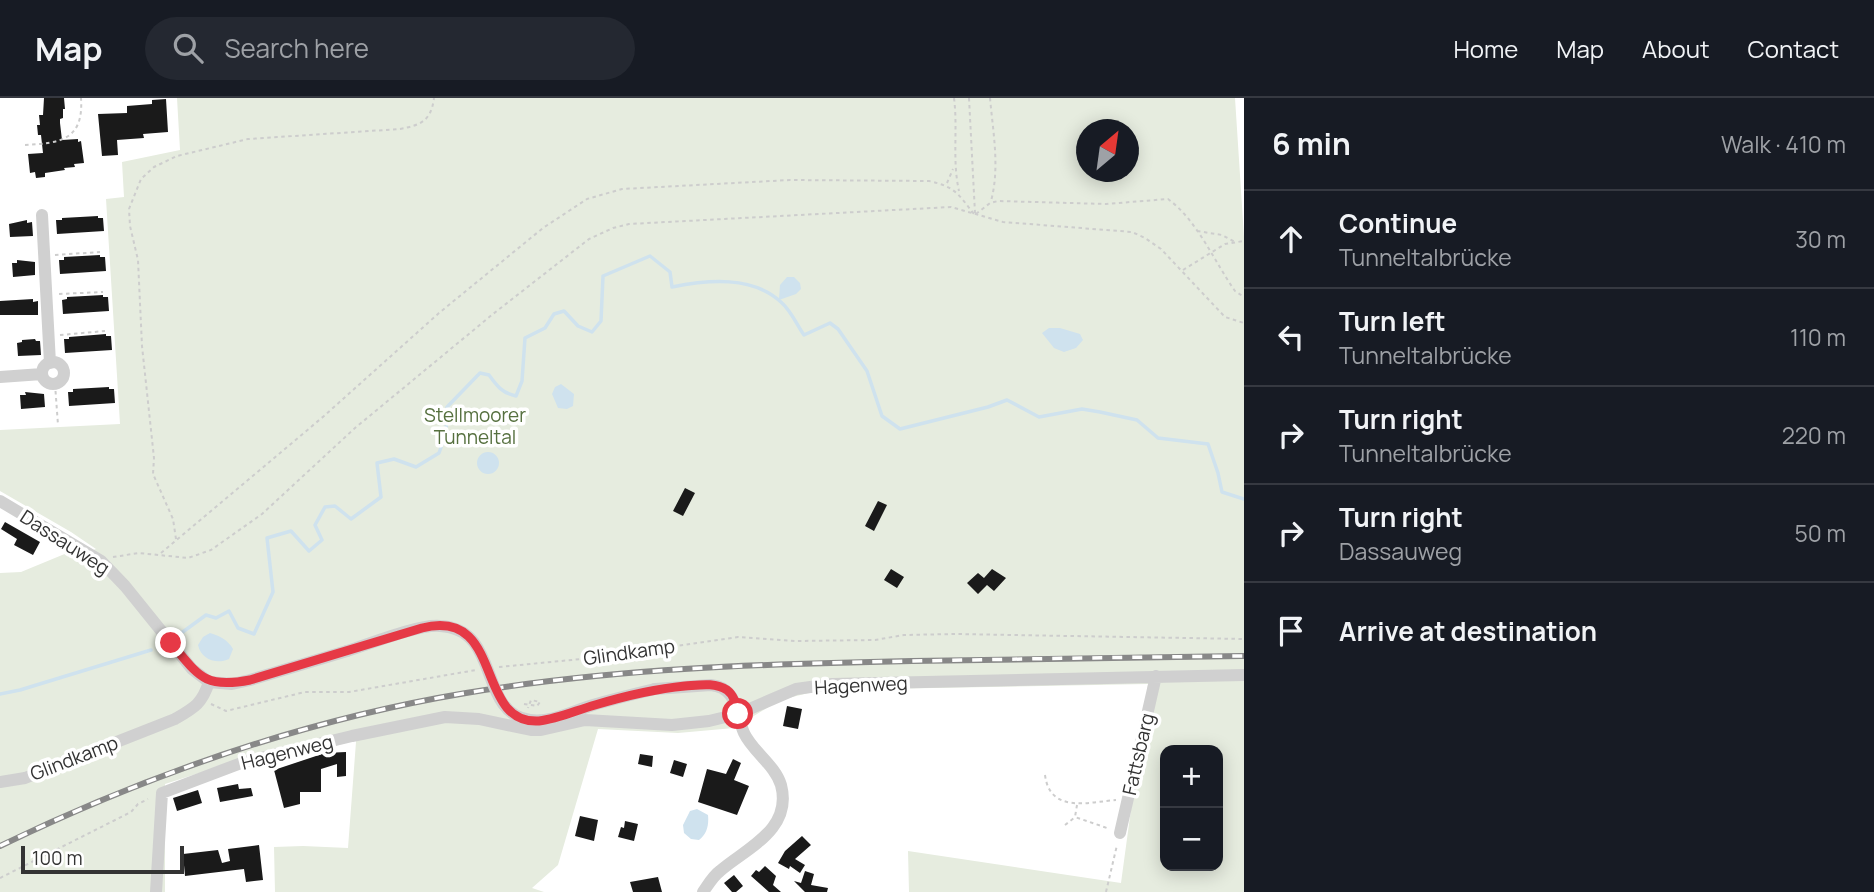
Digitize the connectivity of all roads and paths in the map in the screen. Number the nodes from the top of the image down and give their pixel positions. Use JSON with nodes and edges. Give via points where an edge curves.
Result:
{"nodes":[{"id":1,"x":81,"y":98,"type":"edge"},
{"id":2,"x":434,"y":98,"type":"edge"},
{"id":3,"x":954,"y":98,"type":"edge"},
{"id":4,"x":969,"y":98,"type":"edge"},
{"id":5,"x":990,"y":98,"type":"edge"},
{"id":6,"x":25,"y":145,"type":"dead end"},
{"id":7,"x":954,"y":169,"type":"junction"},
{"id":8,"x":946,"y":185,"type":"junction"},
{"id":9,"x":959,"y":192,"type":"junction"},
{"id":10,"x":990,"y":203,"type":"junction"},
{"id":11,"x":975,"y":214,"type":"junction"},
{"id":12,"x":42,"y":215,"type":"dead end"},
{"id":13,"x":1196,"y":231,"type":"junction"},
{"id":14,"x":1244,"y":241,"type":"edge"},
{"id":15,"x":1235,"y":242,"type":"junction"},
{"id":16,"x":100,"y":252,"type":"dead end"},
{"id":17,"x":1210,"y":252,"type":"junction"},
{"id":18,"x":45,"y":256,"type":"junction"},
{"id":19,"x":1182,"y":271,"type":"junction"},
{"id":20,"x":103,"y":292,"type":"dead end"},
{"id":21,"x":47,"y":295,"type":"junction"},
{"id":22,"x":1244,"y":297,"type":"edge"},
{"id":23,"x":1244,"y":323,"type":"edge"},
{"id":24,"x":105,"y":331,"type":"dead end"},
{"id":25,"x":49,"y":335,"type":"junction"},
{"id":26,"x":50,"y":363,"type":"junction"},
{"id":27,"x":42,"y":374,"type":"junction"},
{"id":28,"x":0,"y":377,"type":"edge"},
{"id":29,"x":55,"y":384,"type":"junction"},
{"id":30,"x":58,"y":425,"type":"dead end"},
{"id":31,"x":0,"y":501,"type":"edge"},
{"id":32,"x":176,"y":540,"type":"junction"},
{"id":33,"x":161,"y":554,"type":"junction"},
{"id":34,"x":101,"y":561,"type":"junction"},
{"id":35,"x":1244,"y":639,"type":"edge"},
{"id":36,"x":491,"y":668,"type":"dead end"},
{"id":37,"x":478,"y":670,"type":"dead end"},
{"id":38,"x":1244,"y":675,"type":"edge"},
{"id":39,"x":1156,"y":676,"type":"junction"},
{"id":40,"x":209,"y":682,"type":"junction"},
{"id":41,"x":203,"y":699,"type":"junction"},
{"id":42,"x":533,"y":705,"type":"dead end"},
{"id":43,"x":528,"y":708,"type":"dead end"},
{"id":44,"x":738,"y":714,"type":"junction"},
{"id":45,"x":1045,"y":775,"type":"dead end"},
{"id":46,"x":0,"y":782,"type":"edge"},
{"id":47,"x":162,"y":793,"type":"junction"},
{"id":48,"x":1127,"y":801,"type":"junction"},
{"id":49,"x":1077,"y":804,"type":"junction"},
{"id":50,"x":1075,"y":817,"type":"junction"},
{"id":51,"x":1065,"y":825,"type":"dead end"},
{"id":52,"x":1120,"y":833,"type":"junction"},
{"id":53,"x":0,"y":878,"type":"edge"},
{"id":54,"x":156,"y":892,"type":"edge"},
{"id":55,"x":703,"y":892,"type":"edge"},
{"id":56,"x":1106,"y":892,"type":"edge"}],
"edges":[{"from":1,"to":6,"type":"path","via":[[81,115],[68,136],[55,143]]},
{"from":2,"to":32,"type":"path","via":[[427,120],[418,125],[247,139],[177,156],[141,179],[129,209],[138,260],[153,474],[173,519]]},
{"from":3,"to":7,"type":"path"},
{"from":4,"to":11,"type":"path"},
{"from":5,"to":10,"type":"path","via":[[995,166]]},
{"from":7,"to":8,"type":"path"},
{"from":7,"to":9,"type":"path"},
{"from":8,"to":9,"type":"path"},
{"from":8,"to":32,"type":"path","via":[[790,180],[622,189],[587,199],[543,228],[439,313]]},
{"from":9,"to":11,"type":"path"},
{"from":10,"to":11,"type":"path"},
{"from":10,"to":13,"type":"path","via":[[1106,204],[1168,199]]},
{"from":11,"to":19,"type":"path","via":[[1003,222],[1132,232],[1161,249]]},
{"from":11,"to":33,"type":"path","via":[[951,207],[910,208],[629,223],[613,228],[589,239],[493,314],[240,531],[188,558]]},
{"from":12,"to":18,"type":"street"},
{"from":13,"to":15,"type":"path"},
{"from":13,"to":17,"type":"path"},
{"from":14,"to":15,"type":"path"},
{"from":15,"to":17,"type":"path"},
{"from":16,"to":18,"type":"path"},
{"from":17,"to":19,"type":"path"},
{"from":17,"to":22,"type":"path","via":[[1235,291]]},
{"from":18,"to":21,"type":"street"},
{"from":19,"to":23,"type":"path","via":[[1225,317]]},
{"from":20,"to":21,"type":"path"},
{"from":21,"to":25,"type":"street"},
{"from":24,"to":25,"type":"path"},
{"from":25,"to":26,"type":"street"},
{"from":26,"to":27,"type":"street"},
{"from":26,"to":29,"type":"street","via":[[58,363],[64,370],[63,379]]},
{"from":27,"to":28,"type":"street"},
{"from":27,"to":29,"type":"street","via":[[47,383]]},
{"from":29,"to":30,"type":"path"},
{"from":31,"to":34,"type":"street","name":"Dassauweg"},
{"from":32,"to":33,"type":"path"},
{"from":33,"to":34,"type":"path","via":[[124,554]]},
{"from":34,"to":40,"type":"street","name":"Dassauweg","via":[[192,669]]},
{"from":35,"to":36,"type":"path","name":"Glindkamp","via":[[955,634],[845,641],[738,637]]},
{"from":37,"to":41,"type":"path","via":[[349,692],[305,692],[226,711]]},
{"from":38,"to":39,"type":"street","name":"Hagenweg"},
{"from":39,"to":44,"type":"street","name":"Hagenweg","via":[[815,686],[787,692]]},
{"from":39,"to":48,"type":"street","name":"Fattsbarg"},
{"from":40,"to":41,"type":"street"},
{"from":40,"to":44,"type":"street","bridge":true,"via":[[250,680],[440,625],[458,630],[477,645],[501,701],[511,712],[531,721],[655,689],[700,685],[719,686],[732,695]]},
{"from":41,"to":46,"type":"street","name":"Glindkamp","via":[[175,719],[25,778]]},
{"from":42,"to":43,"type":"path","via":[[540,702],[531,700]]},
{"from":44,"to":47,"type":"street","name":"Hagenweg","via":[[672,725],[585,720],[541,730],[446,717],[244,762]]},
{"from":44,"to":55,"type":"street","via":[[747,738],[780,785],[778,817],[756,846],[719,871]]},
{"from":45,"to":49,"type":"path","via":[[1055,797]]},
{"from":47,"to":53,"type":"path"},
{"from":47,"to":54,"type":"street"},
{"from":48,"to":49,"type":"path"},
{"from":48,"to":52,"type":"street","name":"Fattsbarg"},
{"from":49,"to":50,"type":"path"},
{"from":50,"to":51,"type":"path"},
{"from":50,"to":52,"type":"path"},
{"from":52,"to":56,"type":"path"}]}
